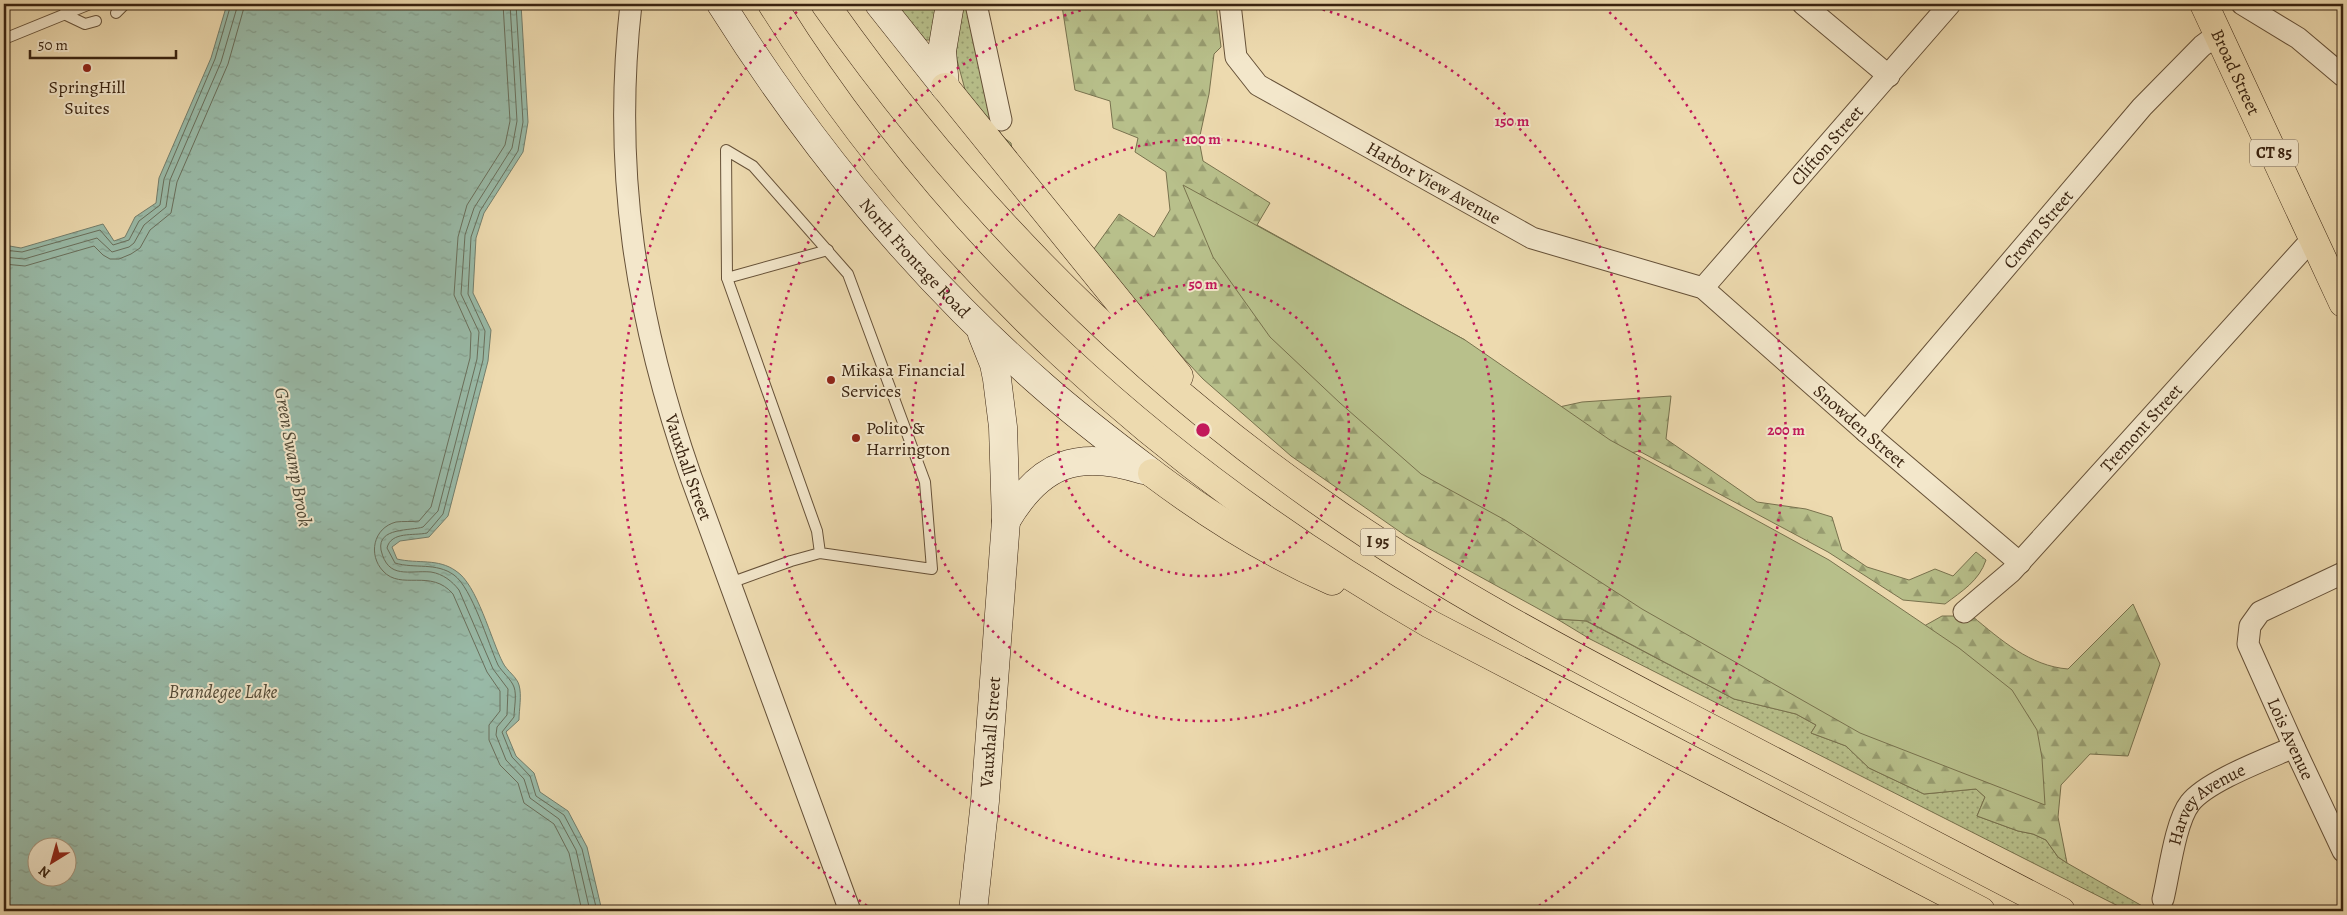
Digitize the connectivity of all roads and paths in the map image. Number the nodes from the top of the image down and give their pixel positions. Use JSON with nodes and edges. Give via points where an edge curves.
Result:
{"nodes":[{"id":1,"x":90,"y":4,"type":"edge"},
{"id":2,"x":125,"y":4,"type":"edge"},
{"id":3,"x":631,"y":4,"type":"edge"},
{"id":4,"x":720,"y":4,"type":"edge"},
{"id":5,"x":772,"y":4,"type":"edge"},
{"id":6,"x":825,"y":4,"type":"edge"},
{"id":7,"x":879,"y":4,"type":"edge"},
{"id":8,"x":950,"y":4,"type":"edge"},
{"id":9,"x":976,"y":4,"type":"edge"},
{"id":10,"x":1230,"y":4,"type":"edge"},
{"id":11,"x":1803,"y":4,"type":"edge"},
{"id":12,"x":1950,"y":4,"type":"edge"},
{"id":13,"x":2204,"y":4,"type":"edge"},
{"id":14,"x":2242,"y":4,"type":"edge"},
{"id":15,"x":116,"y":13,"type":"dead end"},
{"id":16,"x":64,"y":14,"type":"junction"},
{"id":17,"x":96,"y":20,"type":"dead end"},
{"id":18,"x":2218,"y":34,"type":"junction"},
{"id":19,"x":4,"y":39,"type":"edge"},
{"id":20,"x":1889,"y":76,"type":"junction"},
{"id":21,"x":2343,"y":76,"type":"edge"},
{"id":22,"x":945,"y":87,"type":"junction"},
{"id":23,"x":1001,"y":120,"type":"dead end"},
{"id":24,"x":2313,"y":238,"type":"junction"},
{"id":25,"x":828,"y":250,"type":"junction"},
{"id":26,"x":727,"y":278,"type":"junction"},
{"id":27,"x":1703,"y":288,"type":"junction"},
{"id":28,"x":2343,"y":303,"type":"edge"},
{"id":29,"x":977,"y":324,"type":"junction"},
{"id":30,"x":1220,"y":426,"type":"junction"},
{"id":31,"x":1866,"y":432,"type":"junction"},
{"id":32,"x":1152,"y":473,"type":"junction"},
{"id":33,"x":1006,"y":521,"type":"junction"},
{"id":34,"x":820,"y":554,"type":"junction"},
{"id":35,"x":2020,"y":563,"type":"junction"},
{"id":36,"x":2343,"y":573,"type":"edge"},
{"id":37,"x":730,"y":583,"type":"junction"},
{"id":38,"x":1394,"y":604,"type":"junction"},
{"id":39,"x":1964,"y":612,"type":"dead end"},
{"id":40,"x":2294,"y":747,"type":"junction"},
{"id":41,"x":2343,"y":850,"type":"edge"},
{"id":42,"x":2163,"y":899,"type":"dead end"},
{"id":43,"x":850,"y":911,"type":"edge"},
{"id":44,"x":973,"y":911,"type":"edge"},
{"id":45,"x":1981,"y":911,"type":"edge"},
{"id":46,"x":2061,"y":911,"type":"edge"}],
"edges":[{"from":1,"to":16,"type":"lane"},
{"from":2,"to":15,"type":"lane"},
{"from":3,"to":37,"type":"street","name":"Vauxhall Street","via":[[625,68],[624,147],[640,294],[668,406]]},
{"from":4,"to":29,"type":"main road","name":"North Frontage Road","via":[[831,159],[910,254]]},
{"from":5,"to":38,"type":"main road","number":"I 95","via":[[827,87],[901,184],[963,255],[1044,338],[1121,408],[1209,478],[1295,540]]},
{"from":6,"to":30,"type":"main road","number":"I 95","via":[[920,131],[1018,241],[1111,334]]},
{"from":7,"to":22,"type":"main road"},
{"from":8,"to":22,"type":"main road","via":[[942,51]]},
{"from":9,"to":23,"type":"street"},
{"from":10,"to":27,"type":"street","name":"Harbor View Avenue","via":[[1236,57],[1258,85],[1532,238]]},
{"from":11,"to":20,"type":"street"},
{"from":12,"to":20,"type":"street","name":"Clifton Street"},
{"from":13,"to":18,"type":"main road","name":"Broad Street","number":"CT 85"},
{"from":14,"to":21,"type":"street","via":[[2298,38]]},
{"from":16,"to":17,"type":"lane","via":[[86,24]]},
{"from":16,"to":19,"type":"lane"},
{"from":18,"to":24,"type":"main road","name":"Broad Street","number":"CT 85"},
{"from":18,"to":31,"type":"street","name":"Crown Street","via":[[2202,46],[2142,108]]},
{"from":20,"to":27,"type":"street","name":"Clifton Street"},
{"from":22,"to":30,"type":"main road"},
{"from":24,"to":28,"type":"main road","name":"Broad Street","number":"CT 85"},
{"from":24,"to":35,"type":"street","name":"Tremont Street"},
{"from":25,"to":26,"type":"lane"},
{"from":25,"to":26,"type":"lane","via":[[753,166],[726,150]]},
{"from":25,"to":34,"type":"lane","via":[[848,274],[925,482],[932,570]]},
{"from":26,"to":34,"type":"lane","via":[[816,531]]},
{"from":27,"to":31,"type":"street","name":"Snowden Street"},
{"from":29,"to":32,"type":"main road","name":"North Frontage Road","via":[[1049,391]]},
{"from":29,"to":33,"type":"main road","name":"Vauxhall Street","via":[[998,379]]},
{"from":30,"to":46,"type":"main road","number":"I 95","via":[[1331,510],[1468,597],[1668,706]]},
{"from":31,"to":35,"type":"street","name":"Snowden Street"},
{"from":32,"to":33,"type":"main road","via":[[1127,465],[1092,460],[1066,464],[1034,484]]},
{"from":32,"to":38,"type":"main road","via":[[1226,524],[1285,559],[1344,587]]},
{"from":33,"to":44,"type":"main road","name":"Vauxhall Street","via":[[985,801]]},
{"from":34,"to":37,"type":"lane"},
{"from":35,"to":39,"type":"street","name":"Tremont Street"},
{"from":36,"to":40,"type":"street","name":"Lois Avenue","via":[[2260,612],[2250,626],[2248,644]]},
{"from":37,"to":43,"type":"street","name":"Vauxhall Street"},
{"from":38,"to":45,"type":"main road","number":"I 95"},
{"from":40,"to":41,"type":"street","name":"Lois Avenue"},
{"from":40,"to":42,"type":"street","name":"Harvey Avenue","via":[[2203,790],[2189,804],[2181,820]]}]}
